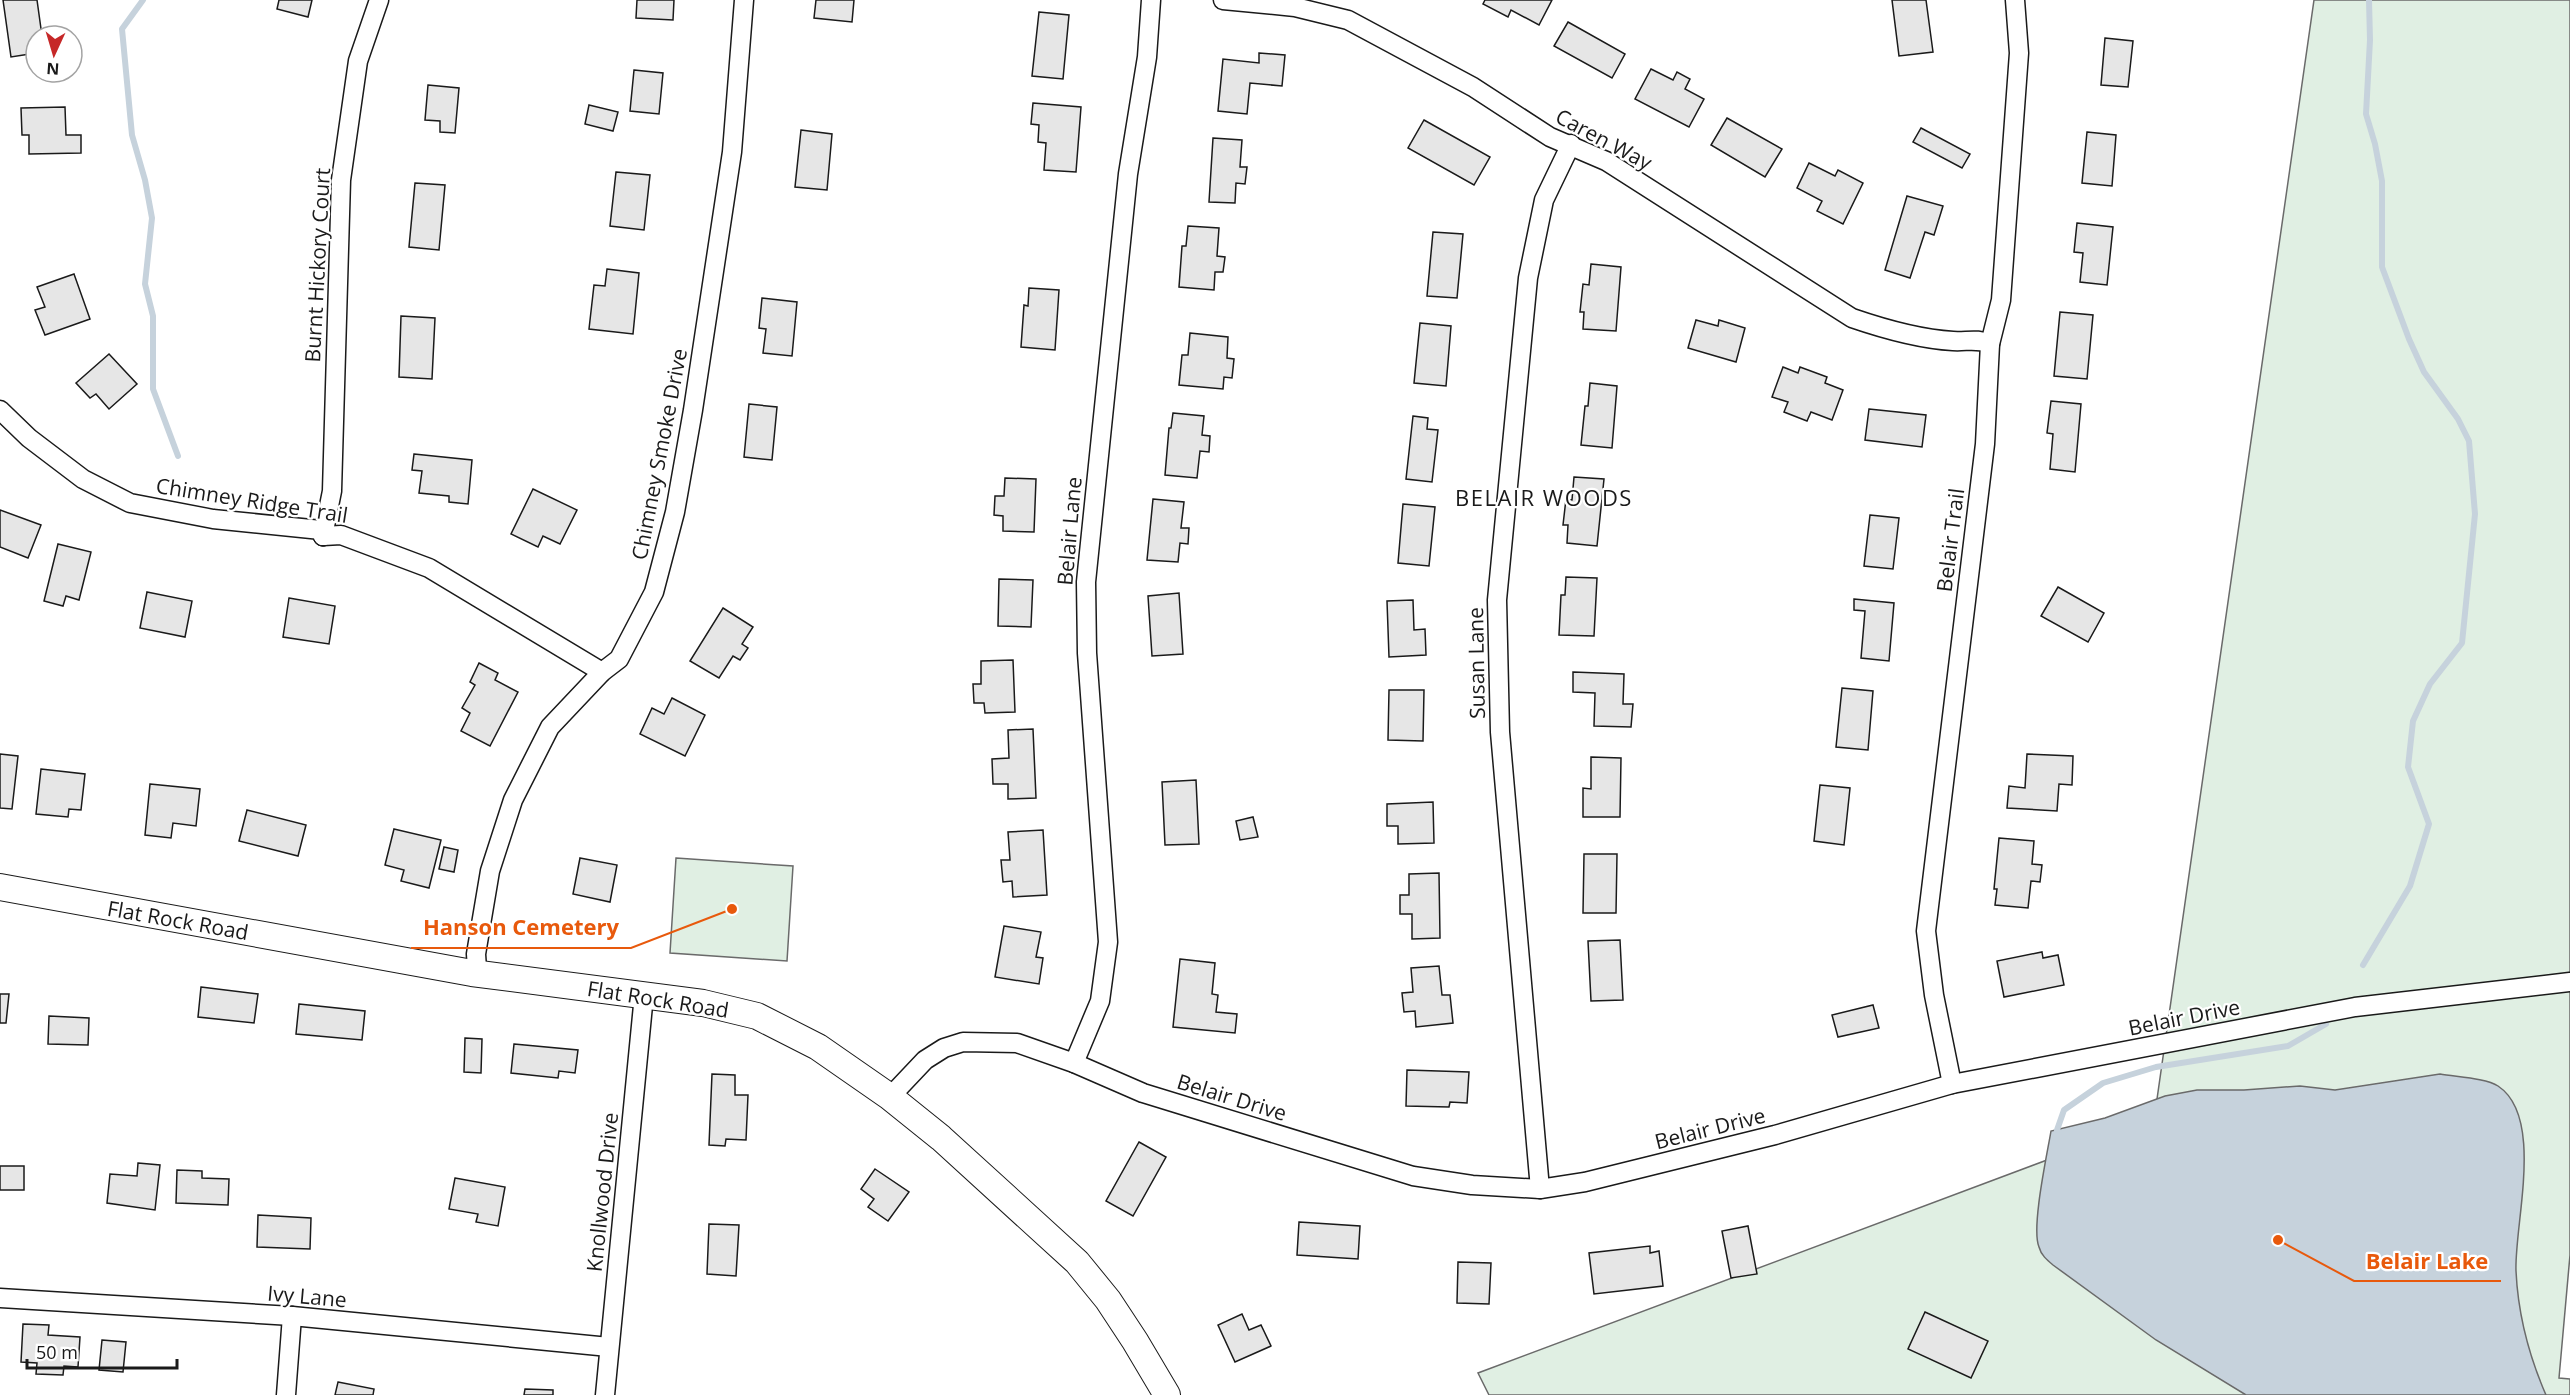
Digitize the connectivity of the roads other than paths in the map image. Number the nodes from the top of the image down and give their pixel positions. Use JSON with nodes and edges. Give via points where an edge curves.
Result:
{"nodes":[{"id":1,"x":379,"y":0,"type":"edge"},
{"id":2,"x":744,"y":0,"type":"edge"},
{"id":3,"x":1151,"y":0,"type":"edge"},
{"id":4,"x":1223,"y":0,"type":"edge"},
{"id":5,"x":2014,"y":0,"type":"edge"},
{"id":6,"x":1571,"y":144,"type":"junction"},
{"id":7,"x":1990,"y":344,"type":"junction"},
{"id":8,"x":0,"y":410,"type":"edge"},
{"id":9,"x":323,"y":536,"type":"junction"},
{"id":10,"x":602,"y":672,"type":"junction"},
{"id":11,"x":0,"y":887,"type":"edge"},
{"id":12,"x":472,"y":973,"type":"junction"},
{"id":13,"x":2570,"y":982,"type":"edge"},
{"id":14,"x":644,"y":994,"type":"junction"},
{"id":15,"x":1074,"y":1063,"type":"junction"},
{"id":16,"x":1952,"y":1084,"type":"junction"},
{"id":17,"x":890,"y":1096,"type":"junction"},
{"id":18,"x":1540,"y":1189,"type":"junction"},
{"id":19,"x":0,"y":1298,"type":"edge"},
{"id":20,"x":292,"y":1316,"type":"junction"},
{"id":21,"x":609,"y":1347,"type":"junction"},
{"id":22,"x":286,"y":1395,"type":"edge"},
{"id":23,"x":605,"y":1395,"type":"edge"},
{"id":24,"x":1167,"y":1395,"type":"edge"}],
"edges":[{"from":1,"to":9,"type":"street","name":"Burnt Hickory Court","via":[[358,61],[341,180],[332,491]]},
{"from":2,"to":10,"type":"street","name":"Chimney Smoke Drive","via":[[732,152],[675,512],[654,592],[619,659]]},
{"from":3,"to":15,"type":"street","name":"Belair Lane","via":[[1147,57],[1128,174],[1086,582],[1087,653],[1108,942],[1100,1001]]},
{"from":4,"to":6,"type":"street","name":"Caren Way","via":[[1295,7],[1348,20],[1473,87],[1550,137]]},
{"from":5,"to":7,"type":"street","name":"Belair Trail","via":[[2019,53],[2017,88],[2001,300]]},
{"from":6,"to":7,"type":"street","name":"Caren Way","via":[[1606,162],[1852,318],[1886,329]]},
{"from":6,"to":18,"type":"street","name":"Susan Lane","via":[[1544,200],[1528,278],[1497,600],[1500,732]]},
{"from":7,"to":16,"type":"street","name":"Belair Trail","via":[[1985,444],[1926,931]]},
{"from":8,"to":9,"type":"street","name":"Chimney Ridge Trail","via":[[83,479],[130,503],[213,519],[321,530]]},
{"from":9,"to":10,"type":"street","name":"Chimney Ridge Trail","via":[[341,536],[429,568]]},
{"from":10,"to":12,"type":"street","name":"Chimney Smoke Drive","via":[[550,727],[513,800],[490,871],[477,969]]},
{"from":11,"to":12,"type":"street","name":"Flat Rock Road"},
{"from":12,"to":14,"type":"street","name":"Flat Rock Road"},
{"from":13,"to":16,"type":"street","name":"Belair Drive","via":[[2355,1007]]},
{"from":14,"to":17,"type":"street","name":"Flat Rock Road","via":[[757,1016],[818,1047]]},
{"from":14,"to":21,"type":"street","name":"Knollwood Drive"},
{"from":15,"to":17,"type":"street","name":"Belair Drive","via":[[1017,1042],[963,1042],[925,1060]]},
{"from":15,"to":18,"type":"street","name":"Belair Drive","via":[[1143,1093],[1413,1176]]},
{"from":16,"to":18,"type":"street","name":"Belair Drive","via":[[1775,1135],[1585,1182]]},
{"from":17,"to":24,"type":"street","name":"Flat Rock Road","via":[[1077,1262],[1136,1341]]},
{"from":19,"to":20,"type":"street","name":"Ivy Lane"},
{"from":20,"to":21,"type":"street","name":"Ivy Lane"},
{"from":20,"to":22,"type":"street"},
{"from":21,"to":23,"type":"street","name":"Knollwood Drive"}]}
